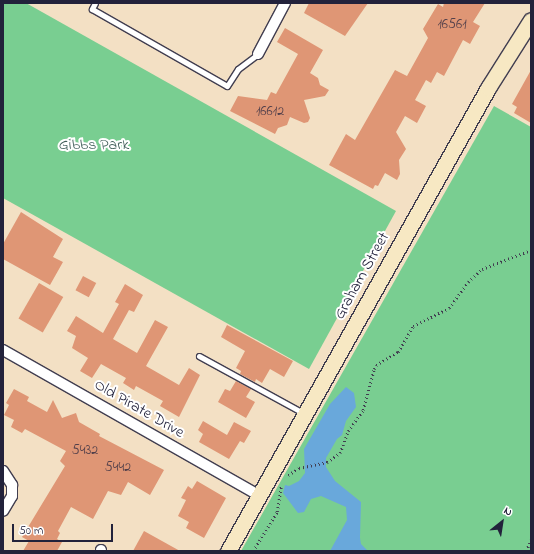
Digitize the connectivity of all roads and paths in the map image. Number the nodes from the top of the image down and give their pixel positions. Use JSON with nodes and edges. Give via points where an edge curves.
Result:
{"nodes":[{"id":1,"x":95,"y":3,"type":"edge"},
{"id":2,"x":285,"y":3,"type":"edge"},
{"id":3,"x":531,"y":20,"type":"edge"},
{"id":4,"x":258,"y":54,"type":"joint"},
{"id":5,"x":531,"y":250,"type":"edge"},
{"id":6,"x":3,"y":350,"type":"edge"},
{"id":7,"x":199,"y":356,"type":"dead end"},
{"id":8,"x":306,"y":414,"type":"junction"},
{"id":9,"x":3,"y":471,"type":"edge"},
{"id":10,"x":286,"y":477,"type":"dead end"},
{"id":11,"x":282,"y":483,"type":"dead end"},
{"id":12,"x":260,"y":496,"type":"junction"},
{"id":13,"x":3,"y":511,"type":"edge"},
{"id":14,"x":531,"y":540,"type":"edge"},
{"id":15,"x":228,"y":551,"type":"edge"},
{"id":16,"x":253,"y":551,"type":"edge"},
{"id":17,"x":526,"y":551,"type":"edge"}],
"edges":[{"from":1,"to":4,"type":"lane","via":[[92,9],[227,86],[238,69]]},
{"from":2,"to":4,"type":"street"},
{"from":3,"to":8,"type":"street","name":"Graham Street","via":[[488,88]]},
{"from":5,"to":10,"type":"path","via":[[482,269],[468,282],[449,308],[413,326],[398,352],[376,365],[363,410],[348,431],[340,453],[327,462],[304,467]]},
{"from":6,"to":12,"type":"street","name":"Old Pirate Drive"},
{"from":7,"to":8,"type":"lane"},
{"from":8,"to":12,"type":"street","name":"Graham Street"},
{"from":9,"to":13,"type":"street","via":[[12,485],[12,496]]},
{"from":11,"to":16,"type":"path","via":[[277,512]]},
{"from":12,"to":15,"type":"street","name":"Graham Street"},
{"from":14,"to":17,"type":"path"}]}
